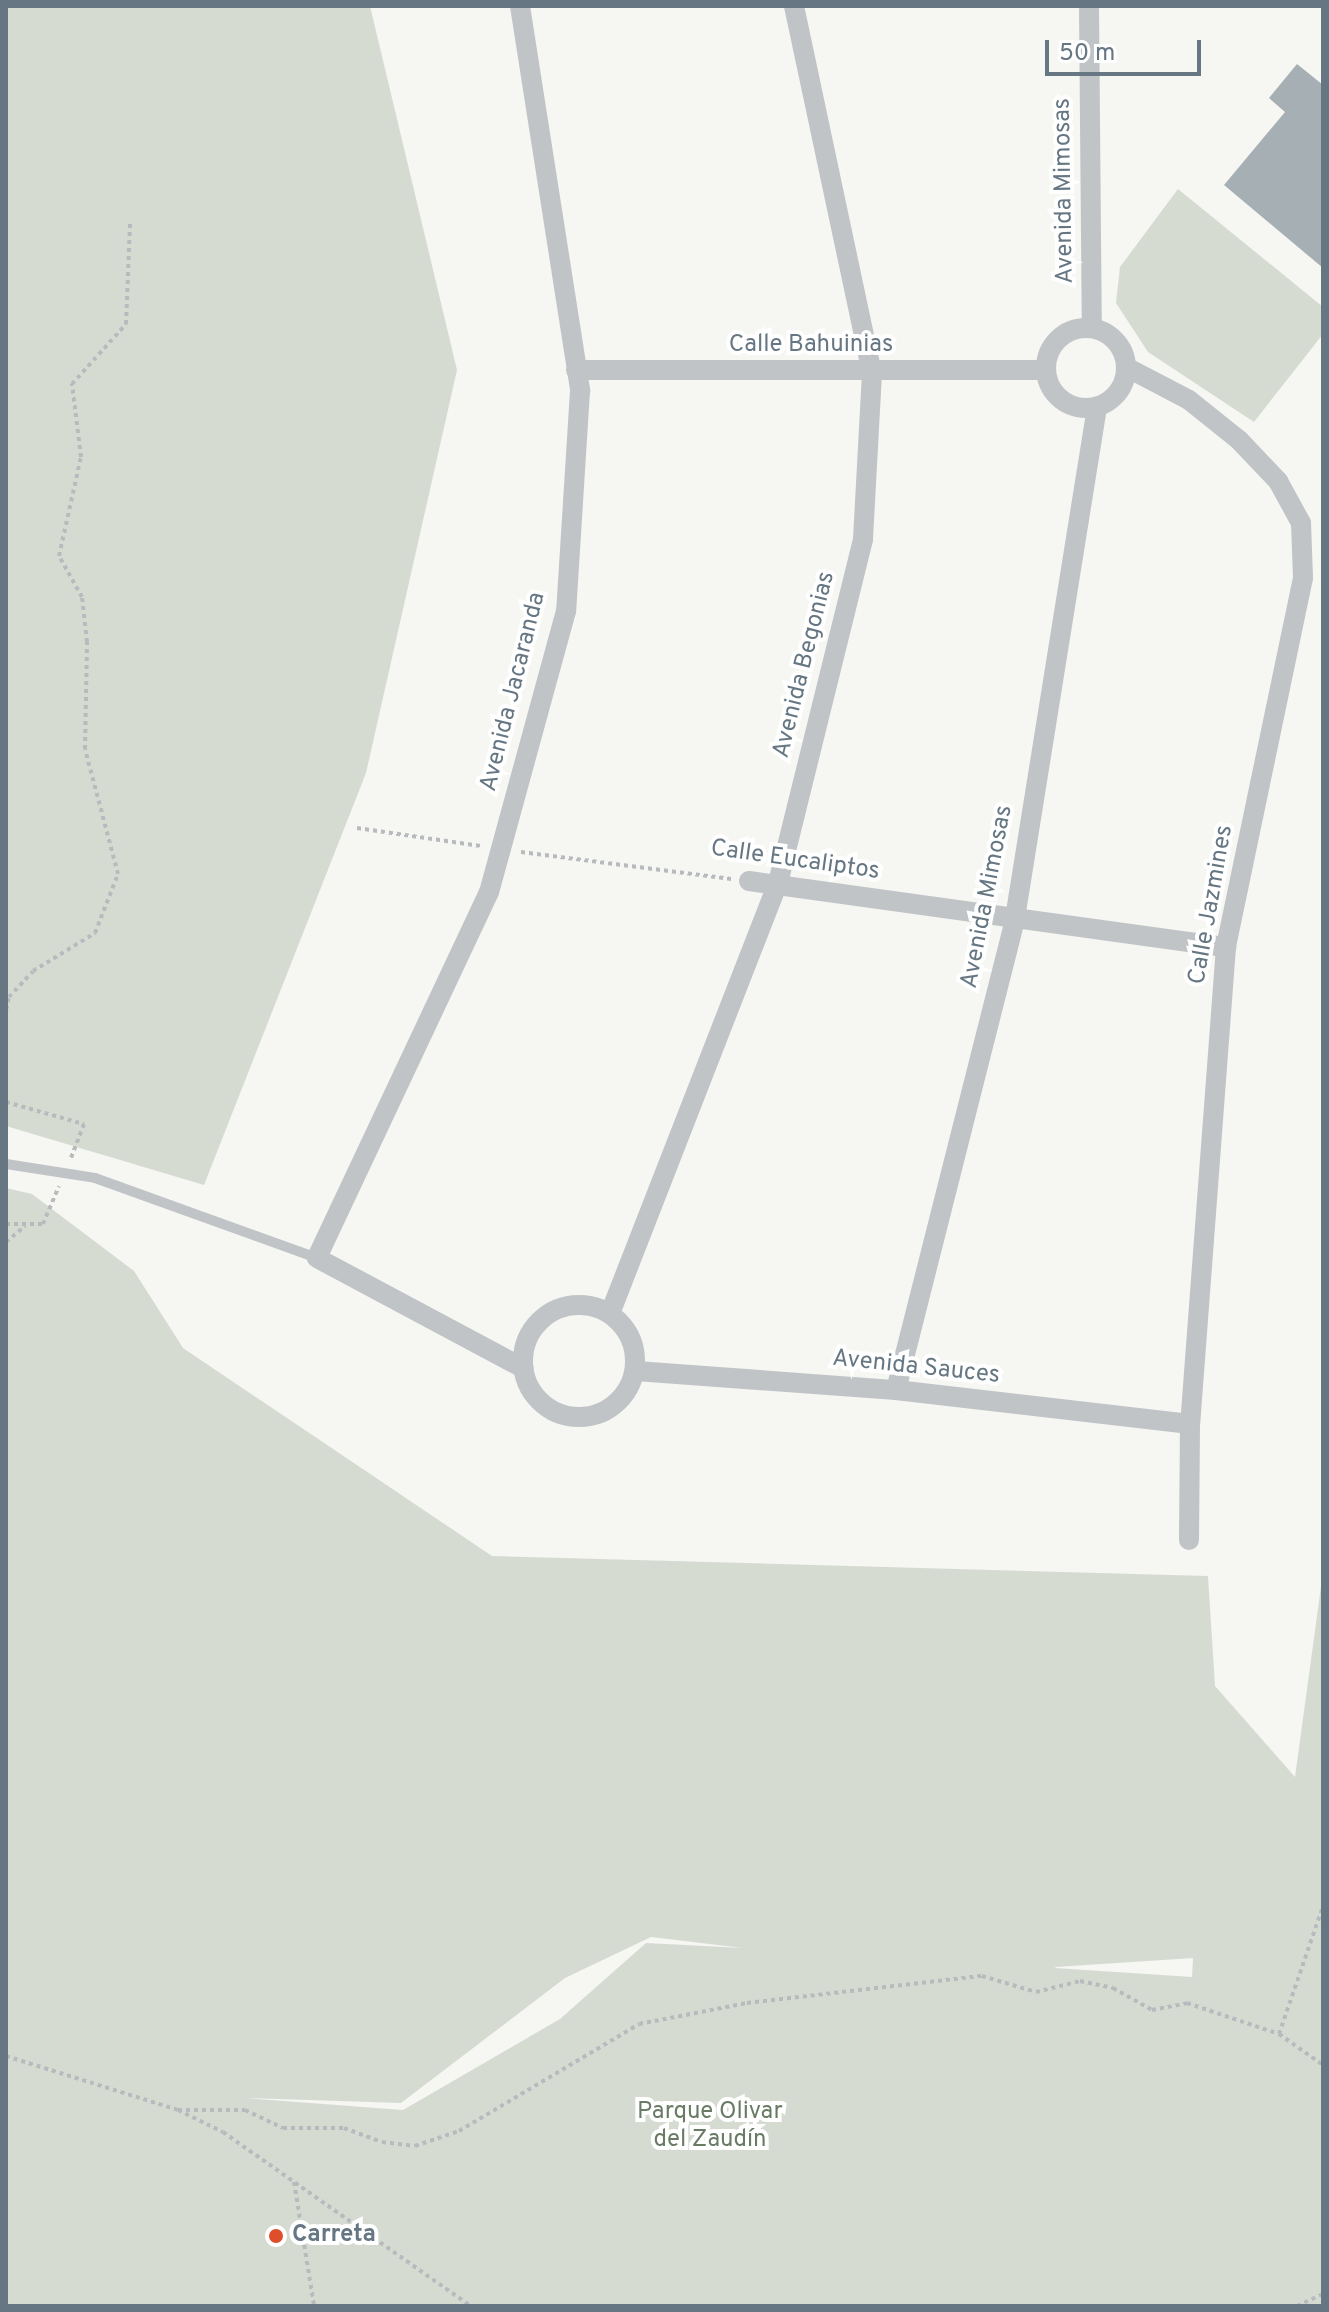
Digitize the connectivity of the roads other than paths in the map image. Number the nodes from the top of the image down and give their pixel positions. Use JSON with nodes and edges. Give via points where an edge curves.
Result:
{"nodes":[{"id":1,"x":520,"y":6,"type":"edge"},
{"id":2,"x":794,"y":6,"type":"edge"},
{"id":3,"x":1089,"y":6,"type":"edge"},
{"id":4,"x":1092,"y":328,"type":"junction"},
{"id":5,"x":1126,"y":367,"type":"junction"},
{"id":6,"x":576,"y":370,"type":"junction"},
{"id":7,"x":1046,"y":370,"type":"junction"},
{"id":8,"x":872,"y":373,"type":"junction"},
{"id":9,"x":1097,"y":407,"type":"junction"},
{"id":10,"x":749,"y":881,"type":"road end"},
{"id":11,"x":778,"y":883,"type":"junction"},
{"id":12,"x":1015,"y":918,"type":"junction"},
{"id":13,"x":1226,"y":947,"type":"junction"},
{"id":14,"x":6,"y":1164,"type":"edge"},
{"id":15,"x":317,"y":1258,"type":"junction"},
{"id":16,"x":611,"y":1311,"type":"junction"},
{"id":17,"x":523,"y":1368,"type":"junction"},
{"id":18,"x":636,"y":1371,"type":"junction"},
{"id":19,"x":896,"y":1390,"type":"junction"},
{"id":20,"x":1190,"y":1424,"type":"junction"},
{"id":21,"x":1189,"y":1540,"type":"dead end"}],
"edges":[{"from":1,"to":6,"type":"street","name":"Avenida Jacaranda"},
{"from":2,"to":8,"type":"street","name":"Avenida Begonias"},
{"from":3,"to":4,"type":"street","name":"Avenida Mimosas"},
{"from":4,"to":5,"type":"street","via":[[1116,341]]},
{"from":4,"to":7,"type":"street","via":[[1058,339]]},
{"from":5,"to":9,"type":"street","via":[[1119,391]]},
{"from":5,"to":13,"type":"street","name":"Calle Jazmines","via":[[1189,400],[1239,440],[1278,481],[1301,523],[1303,578]]},
{"from":6,"to":8,"type":"street","name":"Calle Bahuinias"},
{"from":6,"to":15,"type":"street","name":"Avenida Jacaranda","via":[[580,391],[566,611],[489,892]]},
{"from":7,"to":8,"type":"street","name":"Calle Bahuinias"},
{"from":7,"to":9,"type":"street","via":[[1064,403]]},
{"from":8,"to":11,"type":"street","name":"Avenida Begonias","via":[[863,539]]},
{"from":9,"to":12,"type":"street","name":"Avenida Mimosas"},
{"from":10,"to":11,"type":"street","name":"Calle Eucaliptos"},
{"from":11,"to":12,"type":"street","name":"Calle Eucaliptos"},
{"from":11,"to":16,"type":"street","name":"Avenida Begonias"},
{"from":12,"to":13,"type":"street","name":"Calle Eucaliptos"},
{"from":12,"to":19,"type":"street","name":"Avenida Mimosas"},
{"from":13,"to":20,"type":"street","name":"Calle Jazmines"},
{"from":14,"to":15,"type":"lane","via":[[95,1178]]},
{"from":15,"to":17,"type":"street"},
{"from":16,"to":17,"type":"street","via":[[587,1305],[559,1308],[542,1318],[530,1333]]},
{"from":16,"to":18,"type":"street","via":[[632,1340]]},
{"from":17,"to":18,"type":"street","via":[[540,1402],[568,1416],[606,1410]]},
{"from":18,"to":19,"type":"street","name":"Avenida Sauces"},
{"from":19,"to":20,"type":"street","name":"Avenida Sauces"},
{"from":20,"to":21,"type":"street","name":"Calle Jazmines"}]}
